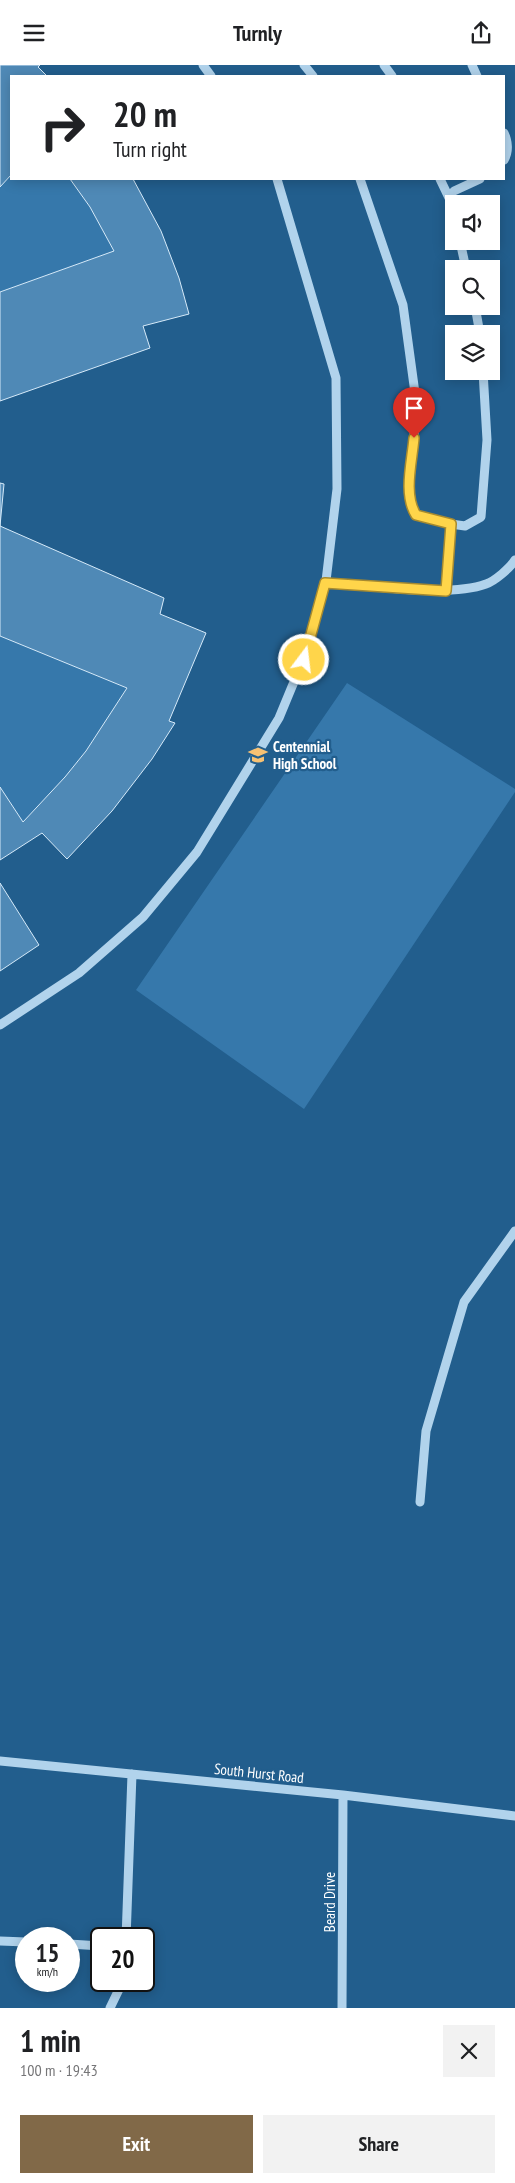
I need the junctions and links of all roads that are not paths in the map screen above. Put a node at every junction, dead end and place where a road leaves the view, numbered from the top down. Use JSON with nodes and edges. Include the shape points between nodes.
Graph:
{"nodes":[{"id":1,"x":505,"y":136,"type":"edge"},
{"id":2,"x":505,"y":158,"type":"edge"},
{"id":3,"x":277,"y":180,"type":"edge"},
{"id":4,"x":360,"y":180,"type":"edge"},
{"id":5,"x":440,"y":180,"type":"edge"},
{"id":6,"x":478,"y":180,"type":"edge"},
{"id":7,"x":448,"y":195,"type":"edge"},
{"id":8,"x":453,"y":195,"type":"edge"},
{"id":9,"x":483,"y":380,"type":"edge"},
{"id":10,"x":451,"y":524,"type":"junction"},
{"id":11,"x":515,"y":560,"type":"edge"},
{"id":12,"x":325,"y":583,"type":"junction"},
{"id":13,"x":446,"y":591,"type":"junction"},
{"id":14,"x":0,"y":1025,"type":"edge"},
{"id":15,"x":515,"y":1231,"type":"edge"},
{"id":16,"x":420,"y":1502,"type":"dead end"},
{"id":17,"x":0,"y":1761,"type":"edge"},
{"id":18,"x":132,"y":1774,"type":"junction"},
{"id":19,"x":343,"y":1795,"type":"junction"},
{"id":20,"x":515,"y":1816,"type":"edge"},
{"id":21,"x":126,"y":1927,"type":"edge"},
{"id":22,"x":0,"y":1941,"type":"edge"},
{"id":23,"x":15,"y":1942,"type":"edge"},
{"id":24,"x":118,"y":1992,"type":"edge"},
{"id":25,"x":110,"y":2008,"type":"edge"},
{"id":26,"x":342,"y":2008,"type":"edge"}],
"edges":[{"from":1,"to":2,"type":"street"},
{"from":3,"to":12,"type":"street","via":[[336,378],[337,489]]},
{"from":4,"to":10,"type":"street","via":[[404,313],[415,393],[409,491],[411,506],[416,515]]},
{"from":5,"to":7,"type":"street"},
{"from":6,"to":8,"type":"street","via":[[454,191]]},
{"from":9,"to":10,"type":"street","via":[[486,440],[481,517],[465,527]]},
{"from":10,"to":13,"type":"street"},
{"from":11,"to":13,"type":"street","via":[[487,584]]},
{"from":12,"to":13,"type":"street"},
{"from":12,"to":14,"type":"street","via":[[304,660],[279,718],[197,852],[143,917],[79,973]]},
{"from":15,"to":16,"type":"street","via":[[464,1301],[426,1431]]},
{"from":17,"to":18,"type":"street","name":"South Hurst Road"},
{"from":18,"to":19,"type":"street","name":"South Hurst Road"},
{"from":18,"to":21,"type":"street"},
{"from":19,"to":20,"type":"street","name":"South Hurst Road"},
{"from":19,"to":26,"type":"street","name":"Beard Drive"},
{"from":22,"to":23,"type":"street"},
{"from":24,"to":25,"type":"street"}]}
